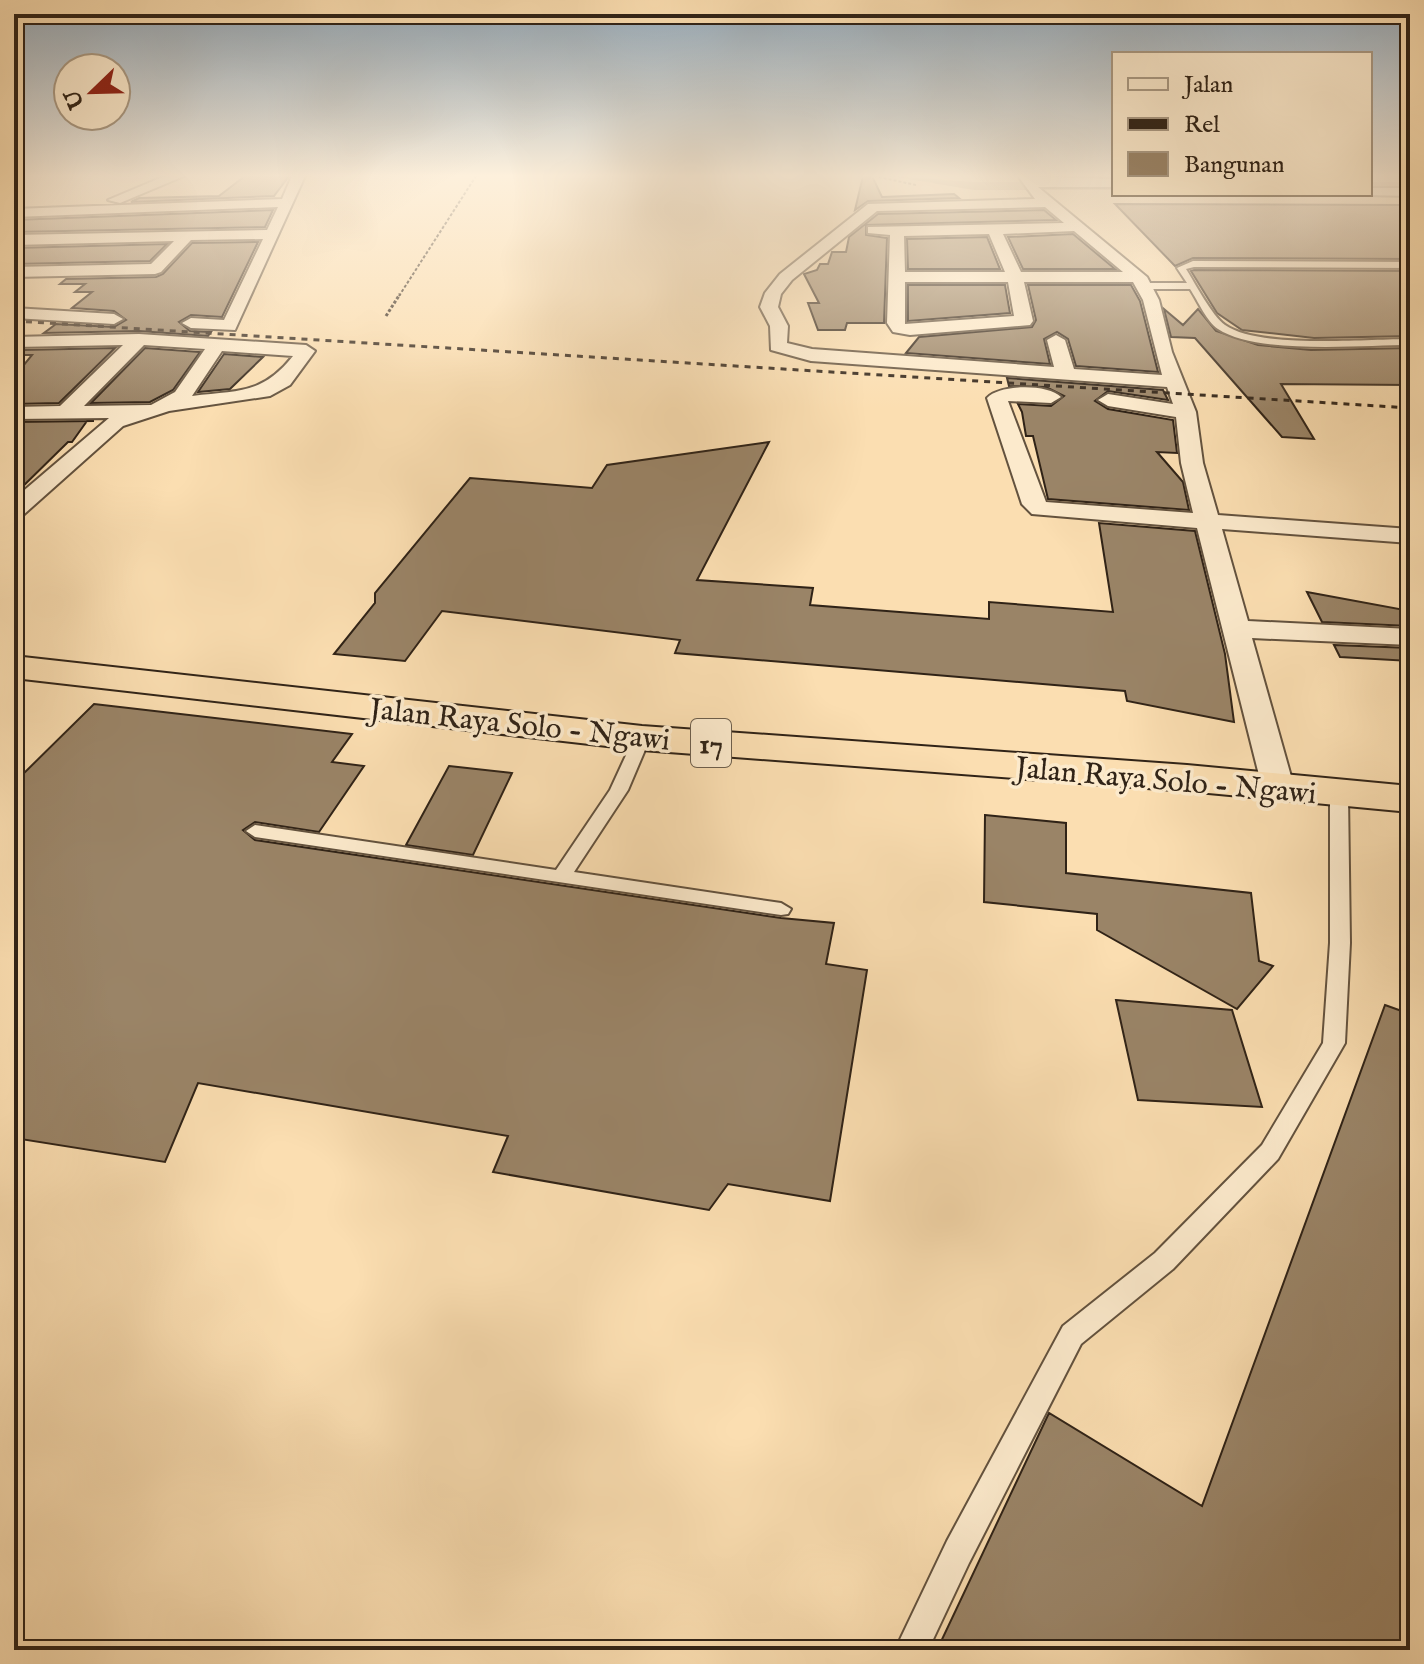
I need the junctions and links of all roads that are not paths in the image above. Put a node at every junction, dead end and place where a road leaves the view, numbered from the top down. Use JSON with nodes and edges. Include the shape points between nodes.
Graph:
{"nodes":[{"id":1,"x":171,"y":254,"type":"edge"},
{"id":2,"x":266,"y":254,"type":"edge"},
{"id":3,"x":815,"y":254,"type":"edge"},
{"id":4,"x":896,"y":254,"type":"edge"},
{"id":5,"x":1002,"y":254,"type":"edge"},
{"id":6,"x":1108,"y":254,"type":"edge"},
{"id":7,"x":1410,"y":265,"type":"edge"},
{"id":8,"x":148,"y":270,"type":"junction"},
{"id":9,"x":14,"y":272,"type":"edge"},
{"id":10,"x":47,"y":272,"type":"junction"},
{"id":11,"x":894,"y":277,"type":"junction"},
{"id":12,"x":1015,"y":277,"type":"junction"},
{"id":13,"x":1141,"y":281,"type":"junction"},
{"id":14,"x":1191,"y":286,"type":"junction"},
{"id":15,"x":14,"y":289,"type":"edge"},
{"id":16,"x":14,"y":313,"type":"edge"},
{"id":17,"x":105,"y":319,"type":"junction"},
{"id":18,"x":139,"y":339,"type":"junction"},
{"id":19,"x":1056,"y":340,"type":"dead end"},
{"id":20,"x":14,"y":342,"type":"edge"},
{"id":21,"x":219,"y":342,"type":"junction"},
{"id":22,"x":1410,"y":342,"type":"edge"},
{"id":23,"x":1174,"y":382,"type":"junction"},
{"id":24,"x":1073,"y":390,"type":"junction"},
{"id":25,"x":157,"y":408,"type":"junction"},
{"id":26,"x":68,"y":410,"type":"junction"},
{"id":27,"x":1186,"y":412,"type":"junction"},
{"id":28,"x":14,"y":413,"type":"edge"},
{"id":29,"x":14,"y":511,"type":"edge"},
{"id":30,"x":1207,"y":520,"type":"junction"},
{"id":31,"x":1410,"y":536,"type":"edge"},
{"id":32,"x":1238,"y":629,"type":"junction"},
{"id":33,"x":1410,"y":637,"type":"edge"},
{"id":34,"x":14,"y":648,"type":"edge"},
{"id":35,"x":14,"y":667,"type":"edge"},
{"id":36,"x":642,"y":738,"type":"junction"},
{"id":37,"x":1275,"y":776,"type":"junction"},
{"id":38,"x":1410,"y":776,"type":"edge"},
{"id":39,"x":1339,"y":795,"type":"junction"},
{"id":40,"x":1410,"y":799,"type":"edge"},
{"id":41,"x":255,"y":831,"type":"dead end"},
{"id":42,"x":561,"y":877,"type":"junction"},
{"id":43,"x":781,"y":909,"type":"dead end"},
{"id":44,"x":911,"y":1650,"type":"edge"}],
"edges":[{"from":1,"to":8,"type":"street","via":[[159,268]]},
{"from":2,"to":17,"type":"street","via":[[229,326]]},
{"from":3,"to":24,"type":"street","via":[[773,293],[769,307],[779,326],[777,344],[783,349]]},
{"from":4,"to":11,"type":"street"},
{"from":5,"to":12,"type":"street"},
{"from":6,"to":13,"type":"street"},
{"from":7,"to":14,"type":"lane","via":[[1193,264],[1181,268]]},
{"from":8,"to":10,"type":"street"},
{"from":8,"to":17,"type":"street"},
{"from":9,"to":10,"type":"street"},
{"from":10,"to":15,"type":"street","via":[[25,289]]},
{"from":11,"to":12,"type":"street"},
{"from":11,"to":12,"type":"street","via":[[897,326],[910,330],[1021,323]]},
{"from":12,"to":13,"type":"street"},
{"from":13,"to":14,"type":"lane"},
{"from":13,"to":23,"type":"street"},
{"from":14,"to":22,"type":"lane","via":[[1219,326],[1245,338]]},
{"from":16,"to":17,"type":"street"},
{"from":18,"to":20,"type":"street"},
{"from":18,"to":21,"type":"street"},
{"from":18,"to":26,"type":"street"},
{"from":19,"to":24,"type":"street"},
{"from":21,"to":25,"type":"street","via":[[182,396]]},
{"from":21,"to":25,"type":"street","via":[[306,351],[283,381],[263,392]]},
{"from":23,"to":24,"type":"street"},
{"from":23,"to":27,"type":"street"},
{"from":24,"to":27,"type":"street"},
{"from":24,"to":30,"type":"street","via":[[997,398],[1036,507]]},
{"from":25,"to":26,"type":"street"},
{"from":25,"to":29,"type":"street","via":[[104,431]]},
{"from":26,"to":28,"type":"street"},
{"from":27,"to":30,"type":"street"},
{"from":30,"to":31,"type":"street"},
{"from":30,"to":32,"type":"street"},
{"from":32,"to":33,"type":"street"},
{"from":32,"to":37,"type":"street"},
{"from":34,"to":37,"type":"highway","name":"Jalan Raya Solo - Ngawi","number":"17","via":[[721,725]]},
{"from":35,"to":36,"type":"highway","name":"Jalan Raya Solo - Ngawi","number":"17"},
{"from":36,"to":37,"type":"highway","name":"Jalan Raya Solo - Ngawi","number":"17"},
{"from":36,"to":42,"type":"lane","via":[[619,790]]},
{"from":37,"to":38,"type":"highway","name":"Jalan Raya Solo - Ngawi","number":"17"},
{"from":37,"to":39,"type":"highway","name":"Jalan Raya Solo - Ngawi","number":"17"},
{"from":39,"to":40,"type":"highway","name":"Jalan Raya Solo - Ngawi","number":"17"},
{"from":39,"to":44,"type":"lane","via":[[1334,1043],[1270,1152],[1164,1261],[1072,1335]]},
{"from":41,"to":42,"type":"lane"},
{"from":42,"to":43,"type":"lane"}]}
